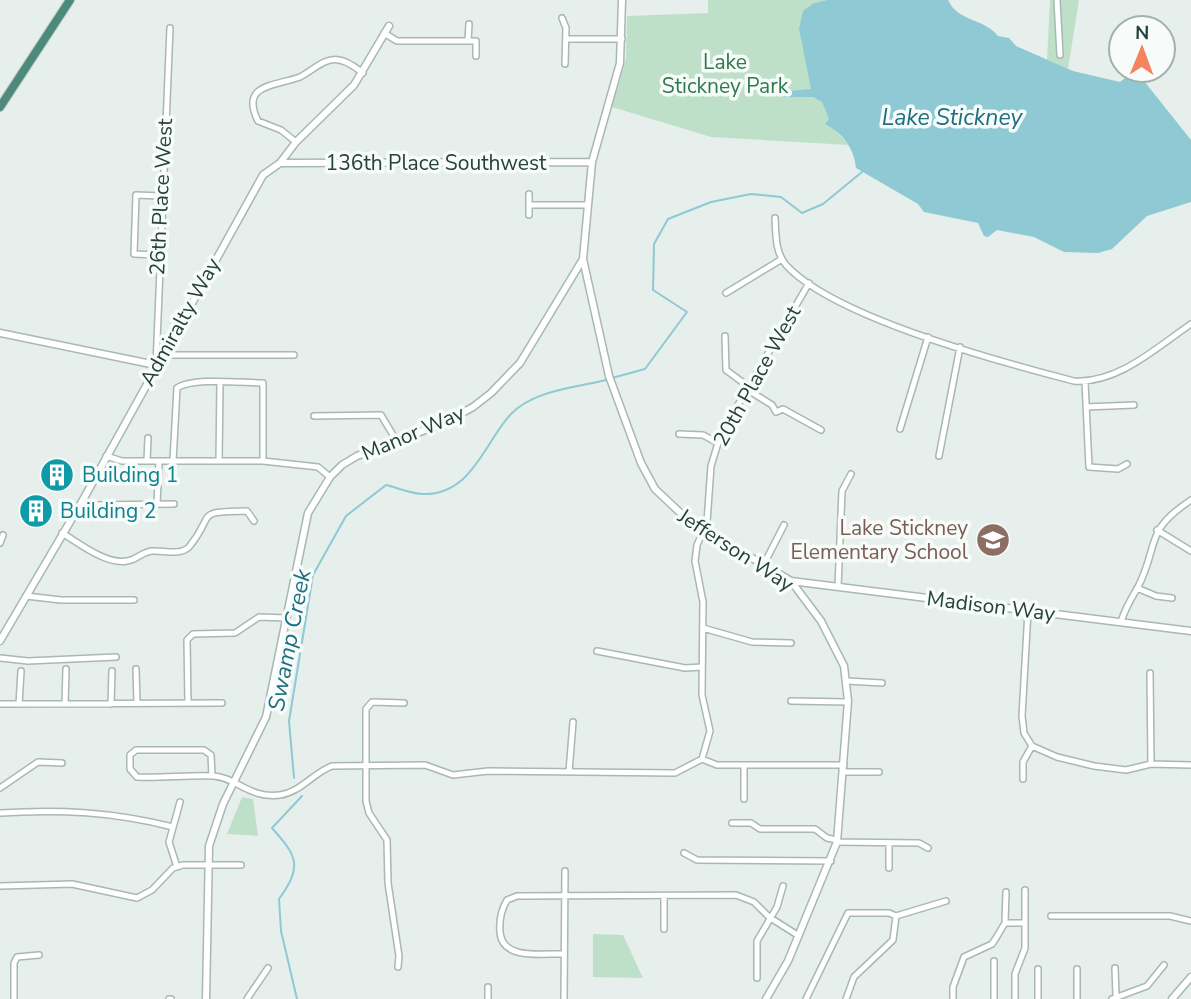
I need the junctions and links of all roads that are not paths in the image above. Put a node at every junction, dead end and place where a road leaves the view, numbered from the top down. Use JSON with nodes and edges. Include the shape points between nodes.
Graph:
{"nodes":[{"id":1,"x":70,"y":0,"type":"edge"},
{"id":2,"x":622,"y":0,"type":"edge"},
{"id":3,"x":1057,"y":0,"type":"edge"},
{"id":4,"x":562,"y":18,"type":"dead end"},
{"id":5,"x":468,"y":24,"type":"dead end"},
{"id":6,"x":389,"y":26,"type":"dead end"},
{"id":7,"x":170,"y":28,"type":"dead end"},
{"id":8,"x":384,"y":33,"type":"junction"},
{"id":9,"x":566,"y":38,"type":"junction"},
{"id":10,"x":622,"y":40,"type":"junction"},
{"id":11,"x":468,"y":41,"type":"junction"},
{"id":12,"x":1060,"y":55,"type":"dead end"},
{"id":13,"x":476,"y":56,"type":"dead end"},
{"id":14,"x":565,"y":64,"type":"dead end"},
{"id":15,"x":363,"y":73,"type":"junction"},
{"id":16,"x":0,"y":107,"type":"edge"},
{"id":17,"x":296,"y":142,"type":"junction"},
{"id":18,"x":592,"y":162,"type":"junction"},
{"id":19,"x":280,"y":163,"type":"junction"},
{"id":20,"x":529,"y":194,"type":"dead end"},
{"id":21,"x":161,"y":196,"type":"junction"},
{"id":22,"x":529,"y":205,"type":"junction"},
{"id":23,"x":587,"y":205,"type":"junction"},
{"id":24,"x":529,"y":215,"type":"dead end"},
{"id":25,"x":775,"y":218,"type":"dead end"},
{"id":26,"x":158,"y":255,"type":"junction"},
{"id":27,"x":583,"y":259,"type":"junction"},
{"id":28,"x":782,"y":259,"type":"junction"},
{"id":29,"x":809,"y":283,"type":"junction"},
{"id":30,"x":726,"y":293,"type":"dead end"},
{"id":31,"x":1191,"y":324,"type":"edge"},
{"id":32,"x":0,"y":334,"type":"edge"},
{"id":33,"x":725,"y":336,"type":"dead end"},
{"id":34,"x":928,"y":337,"type":"junction"},
{"id":35,"x":960,"y":347,"type":"junction"},
{"id":36,"x":162,"y":355,"type":"junction"},
{"id":37,"x":294,"y":355,"type":"dead end"},
{"id":38,"x":156,"y":365,"type":"junction"},
{"id":39,"x":1085,"y":382,"type":"junction"},
{"id":40,"x":220,"y":383,"type":"junction"},
{"id":41,"x":749,"y":388,"type":"junction"},
{"id":42,"x":1134,"y":405,"type":"dead end"},
{"id":43,"x":1086,"y":407,"type":"junction"},
{"id":44,"x":314,"y":416,"type":"dead end"},
{"id":45,"x":900,"y":429,"type":"dead end"},
{"id":46,"x":821,"y":430,"type":"dead end"},
{"id":47,"x":679,"y":434,"type":"dead end"},
{"id":48,"x":148,"y":438,"type":"dead end"},
{"id":49,"x":396,"y":440,"type":"junction"},
{"id":50,"x":718,"y":443,"type":"junction"},
{"id":51,"x":106,"y":456,"type":"junction"},
{"id":52,"x":939,"y":456,"type":"dead end"},
{"id":53,"x":147,"y":461,"type":"junction"},
{"id":54,"x":159,"y":461,"type":"junction"},
{"id":55,"x":173,"y":461,"type":"junction"},
{"id":56,"x":219,"y":461,"type":"junction"},
{"id":57,"x":263,"y":461,"type":"junction"},
{"id":58,"x":1127,"y":464,"type":"dead end"},
{"id":59,"x":851,"y":474,"type":"dead end"},
{"id":60,"x":330,"y":477,"type":"junction"},
{"id":61,"x":1191,"y":500,"type":"edge"},
{"id":62,"x":82,"y":501,"type":"junction"},
{"id":63,"x":157,"y":503,"type":"junction"},
{"id":64,"x":174,"y":504,"type":"dead end"},
{"id":65,"x":254,"y":521,"type":"dead end"},
{"id":66,"x":783,"y":524,"type":"dead end"},
{"id":67,"x":703,"y":530,"type":"junction"},
{"id":68,"x":1157,"y":530,"type":"junction"},
{"id":69,"x":62,"y":533,"type":"junction"},
{"id":70,"x":3,"y":535,"type":"dead end"},
{"id":71,"x":0,"y":543,"type":"edge"},
{"id":72,"x":1191,"y":551,"type":"edge"},
{"id":73,"x":763,"y":566,"type":"junction"},
{"id":74,"x":791,"y":581,"type":"junction"},
{"id":75,"x":838,"y":587,"type":"junction"},
{"id":76,"x":1138,"y":588,"type":"junction"},
{"id":77,"x":26,"y":596,"type":"junction"},
{"id":78,"x":1172,"y":597,"type":"dead end"},
{"id":79,"x":134,"y":600,"type":"dead end"},
{"id":80,"x":1028,"y":611,"type":"junction"},
{"id":81,"x":286,"y":618,"type":"junction"},
{"id":82,"x":1121,"y":622,"type":"junction"},
{"id":83,"x":703,"y":628,"type":"junction"},
{"id":84,"x":1191,"y":631,"type":"edge"},
{"id":85,"x":0,"y":641,"type":"edge"},
{"id":86,"x":792,"y":643,"type":"dead end"},
{"id":87,"x":597,"y":652,"type":"dead end"},
{"id":88,"x":0,"y":657,"type":"edge"},
{"id":89,"x":116,"y":657,"type":"dead end"},
{"id":90,"x":702,"y":667,"type":"junction"},
{"id":91,"x":66,"y":669,"type":"dead end"},
{"id":92,"x":136,"y":669,"type":"dead end"},
{"id":93,"x":21,"y":671,"type":"dead end"},
{"id":94,"x":112,"y":671,"type":"dead end"},
{"id":95,"x":1150,"y":673,"type":"dead end"},
{"id":96,"x":847,"y":681,"type":"junction"},
{"id":97,"x":882,"y":683,"type":"dead end"},
{"id":98,"x":791,"y":701,"type":"dead end"},
{"id":99,"x":848,"y":702,"type":"junction"},
{"id":100,"x":188,"y":703,"type":"junction"},
{"id":101,"x":222,"y":703,"type":"dead end"},
{"id":102,"x":404,"y":703,"type":"dead end"},
{"id":103,"x":0,"y":704,"type":"edge"},
{"id":104,"x":19,"y":704,"type":"junction"},
{"id":105,"x":65,"y":704,"type":"junction"},
{"id":106,"x":111,"y":704,"type":"junction"},
{"id":107,"x":137,"y":704,"type":"junction"},
{"id":108,"x":573,"y":722,"type":"dead end"},
{"id":109,"x":1032,"y":746,"type":"junction"},
{"id":110,"x":702,"y":760,"type":"junction"},
{"id":111,"x":62,"y":762,"type":"dead end"},
{"id":112,"x":1151,"y":764,"type":"junction"},
{"id":113,"x":366,"y":765,"type":"junction"},
{"id":114,"x":744,"y":765,"type":"junction"},
{"id":115,"x":1191,"y":765,"type":"edge"},
{"id":116,"x":844,"y":768,"type":"junction"},
{"id":117,"x":569,"y":772,"type":"junction"},
{"id":118,"x":878,"y":772,"type":"dead end"},
{"id":119,"x":212,"y":776,"type":"junction"},
{"id":120,"x":1023,"y":779,"type":"dead end"},
{"id":121,"x":234,"y":785,"type":"junction"},
{"id":122,"x":0,"y":788,"type":"edge"},
{"id":123,"x":744,"y":799,"type":"dead end"},
{"id":124,"x":180,"y":802,"type":"dead end"},
{"id":125,"x":0,"y":813,"type":"edge"},
{"id":126,"x":732,"y":823,"type":"dead end"},
{"id":127,"x":173,"y":827,"type":"junction"},
{"id":128,"x":837,"y":841,"type":"junction"},
{"id":129,"x":889,"y":843,"type":"junction"},
{"id":130,"x":928,"y":848,"type":"dead end"},
{"id":131,"x":684,"y":853,"type":"dead end"},
{"id":132,"x":831,"y":861,"type":"junction"},
{"id":133,"x":206,"y":864,"type":"junction"},
{"id":134,"x":241,"y":865,"type":"dead end"},
{"id":135,"x":177,"y":867,"type":"junction"},
{"id":136,"x":889,"y":868,"type":"dead end"},
{"id":137,"x":565,"y":871,"type":"dead end"},
{"id":138,"x":0,"y":886,"type":"edge"},
{"id":139,"x":783,"y":886,"type":"dead end"},
{"id":140,"x":1025,"y":890,"type":"dead end"},
{"id":141,"x":1006,"y":892,"type":"dead end"},
{"id":142,"x":564,"y":896,"type":"junction"},
{"id":143,"x":664,"y":896,"type":"junction"},
{"id":144,"x":946,"y":901,"type":"dead end"},
{"id":145,"x":896,"y":916,"type":"junction"},
{"id":146,"x":1051,"y":916,"type":"dead end"},
{"id":147,"x":769,"y":917,"type":"junction"},
{"id":148,"x":1191,"y":921,"type":"edge"},
{"id":149,"x":1005,"y":923,"type":"junction"},
{"id":150,"x":1025,"y":923,"type":"junction"},
{"id":151,"x":664,"y":929,"type":"dead end"},
{"id":152,"x":799,"y":936,"type":"junction"},
{"id":153,"x":564,"y":954,"type":"junction"},
{"id":154,"x":39,"y":955,"type":"dead end"},
{"id":155,"x":994,"y":961,"type":"dead end"},
{"id":156,"x":1164,"y":965,"type":"dead end"},
{"id":157,"x":398,"y":967,"type":"dead end"},
{"id":158,"x":268,"y":968,"type":"dead end"},
{"id":159,"x":1115,"y":968,"type":"dead end"},
{"id":160,"x":1038,"y":969,"type":"dead end"},
{"id":161,"x":1077,"y":969,"type":"dead end"},
{"id":162,"x":1191,"y":977,"type":"edge"},
{"id":163,"x":757,"y":978,"type":"dead end"},
{"id":164,"x":488,"y":987,"type":"dead end"},
{"id":165,"x":1114,"y":997,"type":"edge"},
{"id":166,"x":14,"y":999,"type":"edge"},
{"id":167,"x":206,"y":999,"type":"edge"},
{"id":168,"x":247,"y":999,"type":"edge"},
{"id":169,"x":488,"y":999,"type":"edge"},
{"id":170,"x":564,"y":999,"type":"edge"},
{"id":171,"x":766,"y":999,"type":"edge"},
{"id":172,"x":806,"y":999,"type":"edge"},
{"id":173,"x":846,"y":999,"type":"edge"},
{"id":174,"x":953,"y":999,"type":"edge"},
{"id":175,"x":994,"y":999,"type":"edge"},
{"id":176,"x":1014,"y":999,"type":"edge"},
{"id":177,"x":1038,"y":999,"type":"edge"},
{"id":178,"x":1077,"y":999,"type":"edge"},
{"id":179,"x":1172,"y":999,"type":"edge"}],
"edges":[{"from":1,"to":16,"type":"highway"},
{"from":2,"to":10,"type":"street","name":"Manor Way"},
{"from":3,"to":12,"type":"street"},
{"from":4,"to":9,"type":"street"},
{"from":5,"to":11,"type":"street"},
{"from":6,"to":8,"type":"street","name":"Admiralty Way"},
{"from":7,"to":21,"type":"street","name":"26th Place West"},
{"from":8,"to":11,"type":"street","via":[[397,40]]},
{"from":8,"to":15,"type":"street","name":"Admiralty Way"},
{"from":9,"to":10,"type":"street"},
{"from":9,"to":14,"type":"street"},
{"from":10,"to":18,"type":"street","name":"Manor Way","via":[[620,63]]},
{"from":11,"to":13,"type":"street","via":[[475,41]]},
{"from":15,"to":17,"type":"street","name":"Admiralty Way"},
{"from":15,"to":17,"type":"street","via":[[338,59],[328,60],[302,76],[266,86],[255,96],[258,121]]},
{"from":17,"to":19,"type":"street","name":"Admiralty Way"},
{"from":18,"to":19,"type":"street","name":"136th Place Southwest"},
{"from":18,"to":23,"type":"street","name":"Manor Way"},
{"from":19,"to":36,"type":"street","name":"Admiralty Way","via":[[263,174]]},
{"from":20,"to":22,"type":"street"},
{"from":21,"to":26,"type":"street","name":"26th Place West"},
{"from":21,"to":26,"type":"street","via":[[136,195],[134,254]]},
{"from":22,"to":23,"type":"street"},
{"from":22,"to":24,"type":"street"},
{"from":23,"to":27,"type":"street","name":"Manor Way"},
{"from":25,"to":28,"type":"street"},
{"from":26,"to":38,"type":"street","name":"26th Place West"},
{"from":27,"to":49,"type":"street","name":"Manor Way","via":[[520,363],[491,393],[446,422]]},
{"from":27,"to":67,"type":"street","name":"Jefferson Way","via":[[609,376],[641,463],[671,508]]},
{"from":28,"to":29,"type":"street"},
{"from":28,"to":30,"type":"street"},
{"from":29,"to":34,"type":"street"},
{"from":29,"to":41,"type":"street","name":"20th Place West"},
{"from":31,"to":39,"type":"street","via":[[1114,374]]},
{"from":32,"to":38,"type":"street"},
{"from":33,"to":41,"type":"street","via":[[726,370]]},
{"from":34,"to":35,"type":"street"},
{"from":34,"to":45,"type":"street"},
{"from":35,"to":39,"type":"street"},
{"from":35,"to":52,"type":"street"},
{"from":36,"to":37,"type":"street"},
{"from":36,"to":38,"type":"street","name":"Admiralty Way"},
{"from":38,"to":51,"type":"street","name":"Admiralty Way"},
{"from":39,"to":43,"type":"street"},
{"from":40,"to":55,"type":"street","via":[[184,383],[177,388]]},
{"from":40,"to":56,"type":"street"},
{"from":40,"to":57,"type":"street","via":[[263,383]]},
{"from":41,"to":46,"type":"street","via":[[776,412],[783,409]]},
{"from":41,"to":50,"type":"street","name":"20th Place West"},
{"from":42,"to":43,"type":"street"},
{"from":43,"to":58,"type":"street","via":[[1089,467]]},
{"from":44,"to":49,"type":"street","via":[[381,415]]},
{"from":47,"to":50,"type":"street","via":[[703,435]]},
{"from":48,"to":53,"type":"street"},
{"from":49,"to":60,"type":"street","name":"Manor Way","via":[[357,456]]},
{"from":50,"to":67,"type":"street","name":"20th Place West","via":[[710,466],[709,509]]},
{"from":51,"to":53,"type":"street"},
{"from":51,"to":62,"type":"street","name":"Admiralty Way"},
{"from":53,"to":54,"type":"street"},
{"from":54,"to":55,"type":"street"},
{"from":54,"to":63,"type":"street"},
{"from":55,"to":56,"type":"street"},
{"from":56,"to":57,"type":"street"},
{"from":57,"to":60,"type":"street","via":[[318,467]]},
{"from":59,"to":75,"type":"street","via":[[842,491]]},
{"from":60,"to":81,"type":"street","name":"Manor Way","via":[[303,530]]},
{"from":61,"to":68,"type":"street"},
{"from":62,"to":63,"type":"street","via":[[92,505]]},
{"from":62,"to":69,"type":"street","name":"Admiralty Way"},
{"from":63,"to":64,"type":"street"},
{"from":65,"to":69,"type":"street","via":[[247,511],[215,512],[206,515],[182,552],[149,551],[129,561],[108,559]]},
{"from":66,"to":73,"type":"street"},
{"from":67,"to":73,"type":"street","name":"Jefferson Way"},
{"from":67,"to":83,"type":"street","name":"20th Place West","via":[[695,561]]},
{"from":68,"to":72,"type":"street"},
{"from":68,"to":76,"type":"street"},
{"from":69,"to":77,"type":"street","name":"Admiralty Way"},
{"from":70,"to":71,"type":"street"},
{"from":73,"to":74,"type":"street","name":"Jefferson Way"},
{"from":74,"to":75,"type":"street","name":"Madison Way"},
{"from":74,"to":96,"type":"street","name":"Jefferson Way","via":[[832,639]]},
{"from":75,"to":80,"type":"street","name":"Madison Way"},
{"from":76,"to":78,"type":"street"},
{"from":76,"to":82,"type":"street"},
{"from":77,"to":79,"type":"street"},
{"from":77,"to":85,"type":"street","name":"Admiralty Way"},
{"from":80,"to":82,"type":"street","name":"Madison Way"},
{"from":80,"to":109,"type":"street","via":[[1022,716]]},
{"from":81,"to":100,"type":"street","via":[[259,617],[235,633],[193,634],[187,640]]},
{"from":81,"to":121,"type":"street","name":"Manor Way","via":[[267,717]]},
{"from":82,"to":84,"type":"street","name":"Madison Way"},
{"from":83,"to":86,"type":"street","via":[[752,642]]},
{"from":83,"to":90,"type":"street","name":"20th Place West"},
{"from":87,"to":90,"type":"street"},
{"from":88,"to":89,"type":"street","via":[[28,661]]},
{"from":90,"to":110,"type":"street","name":"20th Place West","via":[[710,731]]},
{"from":91,"to":105,"type":"street"},
{"from":92,"to":107,"type":"street"},
{"from":93,"to":104,"type":"street"},
{"from":94,"to":106,"type":"street"},
{"from":95,"to":112,"type":"street"},
{"from":96,"to":97,"type":"street"},
{"from":96,"to":99,"type":"street","name":"Jefferson Way"},
{"from":98,"to":99,"type":"street"},
{"from":99,"to":116,"type":"street","name":"Jefferson Way"},
{"from":100,"to":101,"type":"street"},
{"from":100,"to":107,"type":"street"},
{"from":102,"to":113,"type":"street","via":[[372,702],[366,706]]},
{"from":103,"to":104,"type":"street"},
{"from":104,"to":105,"type":"street"},
{"from":105,"to":106,"type":"street"},
{"from":106,"to":107,"type":"street"},
{"from":108,"to":117,"type":"street"},
{"from":109,"to":112,"type":"street","via":[[1094,766],[1126,770]]},
{"from":109,"to":120,"type":"street","via":[[1023,762]]},
{"from":110,"to":114,"type":"street"},
{"from":110,"to":117,"type":"street","via":[[675,773]]},
{"from":111,"to":122,"type":"street","via":[[38,762]]},
{"from":112,"to":115,"type":"street"},
{"from":113,"to":117,"type":"street","via":[[425,765],[453,775]]},
{"from":113,"to":121,"type":"street","via":[[320,770],[292,792],[279,795]]},
{"from":113,"to":157,"type":"street","via":[[369,813],[387,840]]},
{"from":114,"to":116,"type":"street"},
{"from":114,"to":123,"type":"street"},
{"from":116,"to":118,"type":"street"},
{"from":116,"to":128,"type":"street","name":"Jefferson Way"},
{"from":119,"to":119,"type":"street","via":[[211,755],[204,750],[136,750],[130,760],[132,775],[137,778]]},
{"from":119,"to":121,"type":"street"},
{"from":121,"to":133,"type":"street","name":"Manor Way","via":[[213,827]]},
{"from":124,"to":127,"type":"street"},
{"from":125,"to":127,"type":"street","via":[[77,810]]},
{"from":126,"to":128,"type":"street","via":[[751,823],[760,829],[815,829]]},
{"from":127,"to":135,"type":"street","via":[[169,842]]},
{"from":128,"to":129,"type":"street"},
{"from":128,"to":132,"type":"street","name":"Jefferson Way"},
{"from":129,"to":130,"type":"street","via":[[919,843]]},
{"from":129,"to":136,"type":"street"},
{"from":131,"to":132,"type":"street","via":[[697,860]]},
{"from":132,"to":152,"type":"street","name":"Jefferson Way"},
{"from":133,"to":134,"type":"street"},
{"from":133,"to":135,"type":"street"},
{"from":133,"to":167,"type":"street","name":"Manor Way"},
{"from":135,"to":138,"type":"street","via":[[137,898],[72,884]]},
{"from":137,"to":142,"type":"street"},
{"from":139,"to":147,"type":"street"},
{"from":140,"to":150,"type":"street"},
{"from":141,"to":149,"type":"street"},
{"from":142,"to":143,"type":"street"},
{"from":142,"to":153,"type":"street"},
{"from":142,"to":153,"type":"street","via":[[507,900],[499,923],[500,941],[507,949]]},
{"from":143,"to":147,"type":"street","via":[[736,895],[754,902]]},
{"from":143,"to":151,"type":"street"},
{"from":144,"to":145,"type":"street"},
{"from":145,"to":172,"type":"street","via":[[848,913]]},
{"from":145,"to":173,"type":"street","via":[[893,940],[854,978]]},
{"from":146,"to":148,"type":"street","via":[[1170,916]]},
{"from":147,"to":152,"type":"street"},
{"from":147,"to":163,"type":"street","via":[[757,941]]},
{"from":149,"to":150,"type":"street"},
{"from":149,"to":174,"type":"street","via":[[992,944],[964,957]]},
{"from":150,"to":176,"type":"street","via":[[1025,948],[1015,974]]},
{"from":152,"to":171,"type":"street","name":"Jefferson Way"},
{"from":153,"to":170,"type":"street"},
{"from":154,"to":166,"type":"street","via":[[17,957],[13,963]]},
{"from":155,"to":175,"type":"street"},
{"from":156,"to":165,"type":"street","via":[[1147,986]]},
{"from":158,"to":168,"type":"street"},
{"from":159,"to":165,"type":"street"},
{"from":160,"to":177,"type":"street"},
{"from":161,"to":178,"type":"street"},
{"from":162,"to":179,"type":"street"},
{"from":164,"to":169,"type":"street"}]}
